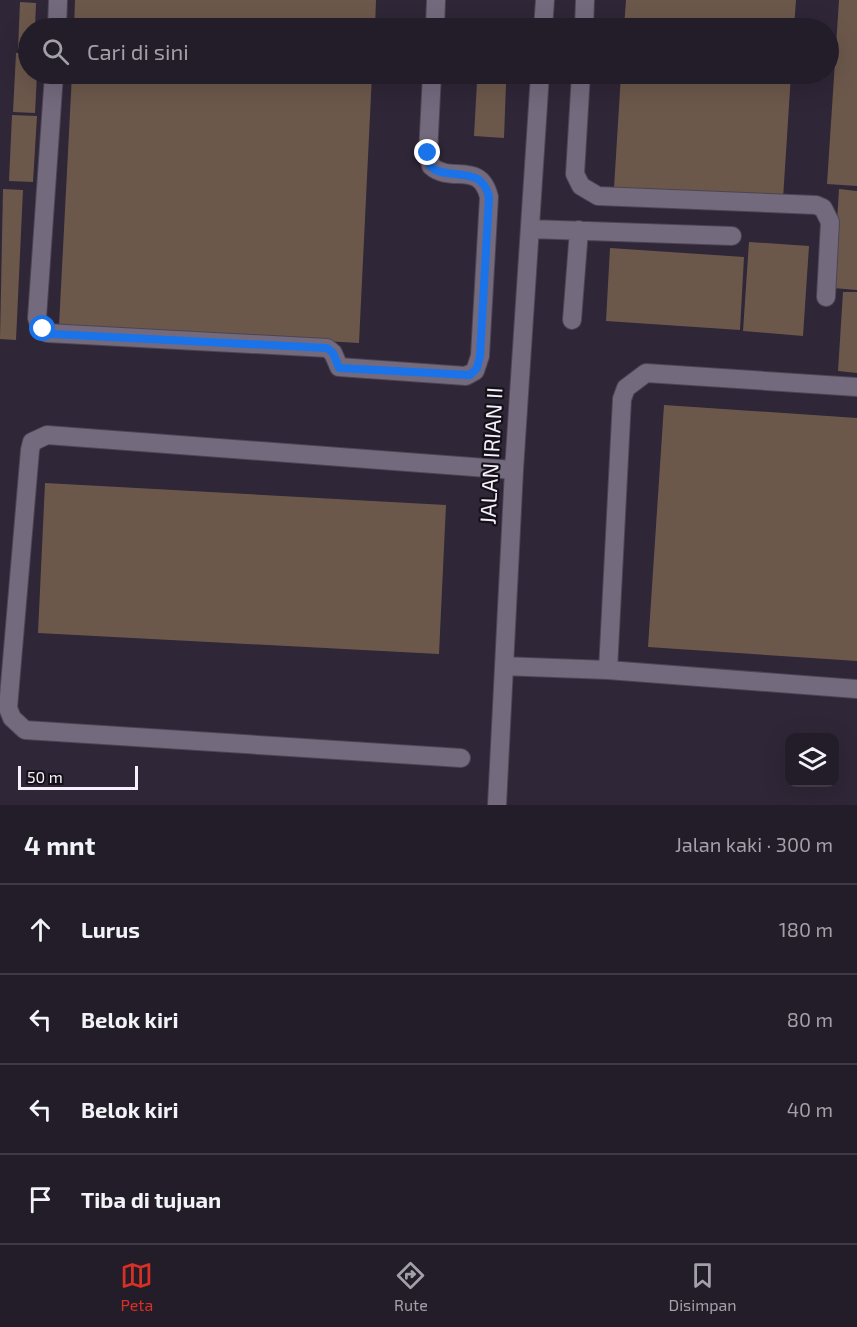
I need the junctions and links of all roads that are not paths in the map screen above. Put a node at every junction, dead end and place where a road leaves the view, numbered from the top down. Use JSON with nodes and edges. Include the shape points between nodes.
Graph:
{"nodes":[{"id":1,"x":58,"y":0,"type":"edge"},
{"id":2,"x":436,"y":0,"type":"edge"},
{"id":3,"x":545,"y":0,"type":"edge"},
{"id":4,"x":585,"y":0,"type":"edge"},
{"id":5,"x":57,"y":18,"type":"edge"},
{"id":6,"x":435,"y":18,"type":"edge"},
{"id":7,"x":544,"y":18,"type":"edge"},
{"id":8,"x":584,"y":18,"type":"edge"},
{"id":9,"x":53,"y":84,"type":"edge"},
{"id":10,"x":431,"y":84,"type":"edge"},
{"id":11,"x":539,"y":84,"type":"edge"},
{"id":12,"x":580,"y":84,"type":"edge"},
{"id":13,"x":530,"y":229,"type":"junction"},
{"id":14,"x":579,"y":230,"type":"junction"},
{"id":15,"x":732,"y":236,"type":"dead end"},
{"id":16,"x":826,"y":297,"type":"dead end"},
{"id":17,"x":572,"y":320,"type":"dead end"},
{"id":18,"x":857,"y":387,"type":"edge"},
{"id":19,"x":514,"y":470,"type":"junction"},
{"id":20,"x":504,"y":666,"type":"junction"},
{"id":21,"x":608,"y":670,"type":"junction"},
{"id":22,"x":857,"y":689,"type":"edge"},
{"id":23,"x":461,"y":758,"type":"dead end"},
{"id":24,"x":497,"y":805,"type":"edge"}],
"edges":[{"from":1,"to":5,"type":"street"},
{"from":2,"to":6,"type":"street"},
{"from":3,"to":7,"type":"street"},
{"from":4,"to":8,"type":"street"},
{"from":9,"to":10,"type":"street","via":[[37,318],[47,333],[327,348],[339,368],[466,376],[475,371],[480,356],[489,197],[476,176],[442,173],[430,166]]},
{"from":11,"to":13,"type":"street","name":"JALAN IRIAN II"},
{"from":12,"to":16,"type":"street","via":[[575,174],[585,189],[598,196],[823,208],[830,222]]},
{"from":13,"to":14,"type":"street"},
{"from":13,"to":19,"type":"street","name":"JALAN IRIAN II"},
{"from":14,"to":15,"type":"street"},
{"from":14,"to":17,"type":"street"},
{"from":18,"to":21,"type":"street","via":[[646,373],[626,388],[622,399]]},
{"from":19,"to":20,"type":"street","name":"JALAN IRIAN II"},
{"from":19,"to":23,"type":"street","via":[[47,435],[32,442],[30,450],[8,708],[17,725],[25,730]]},
{"from":20,"to":21,"type":"street"},
{"from":20,"to":24,"type":"street","name":"JALAN IRIAN II"},
{"from":21,"to":22,"type":"street"}]}
